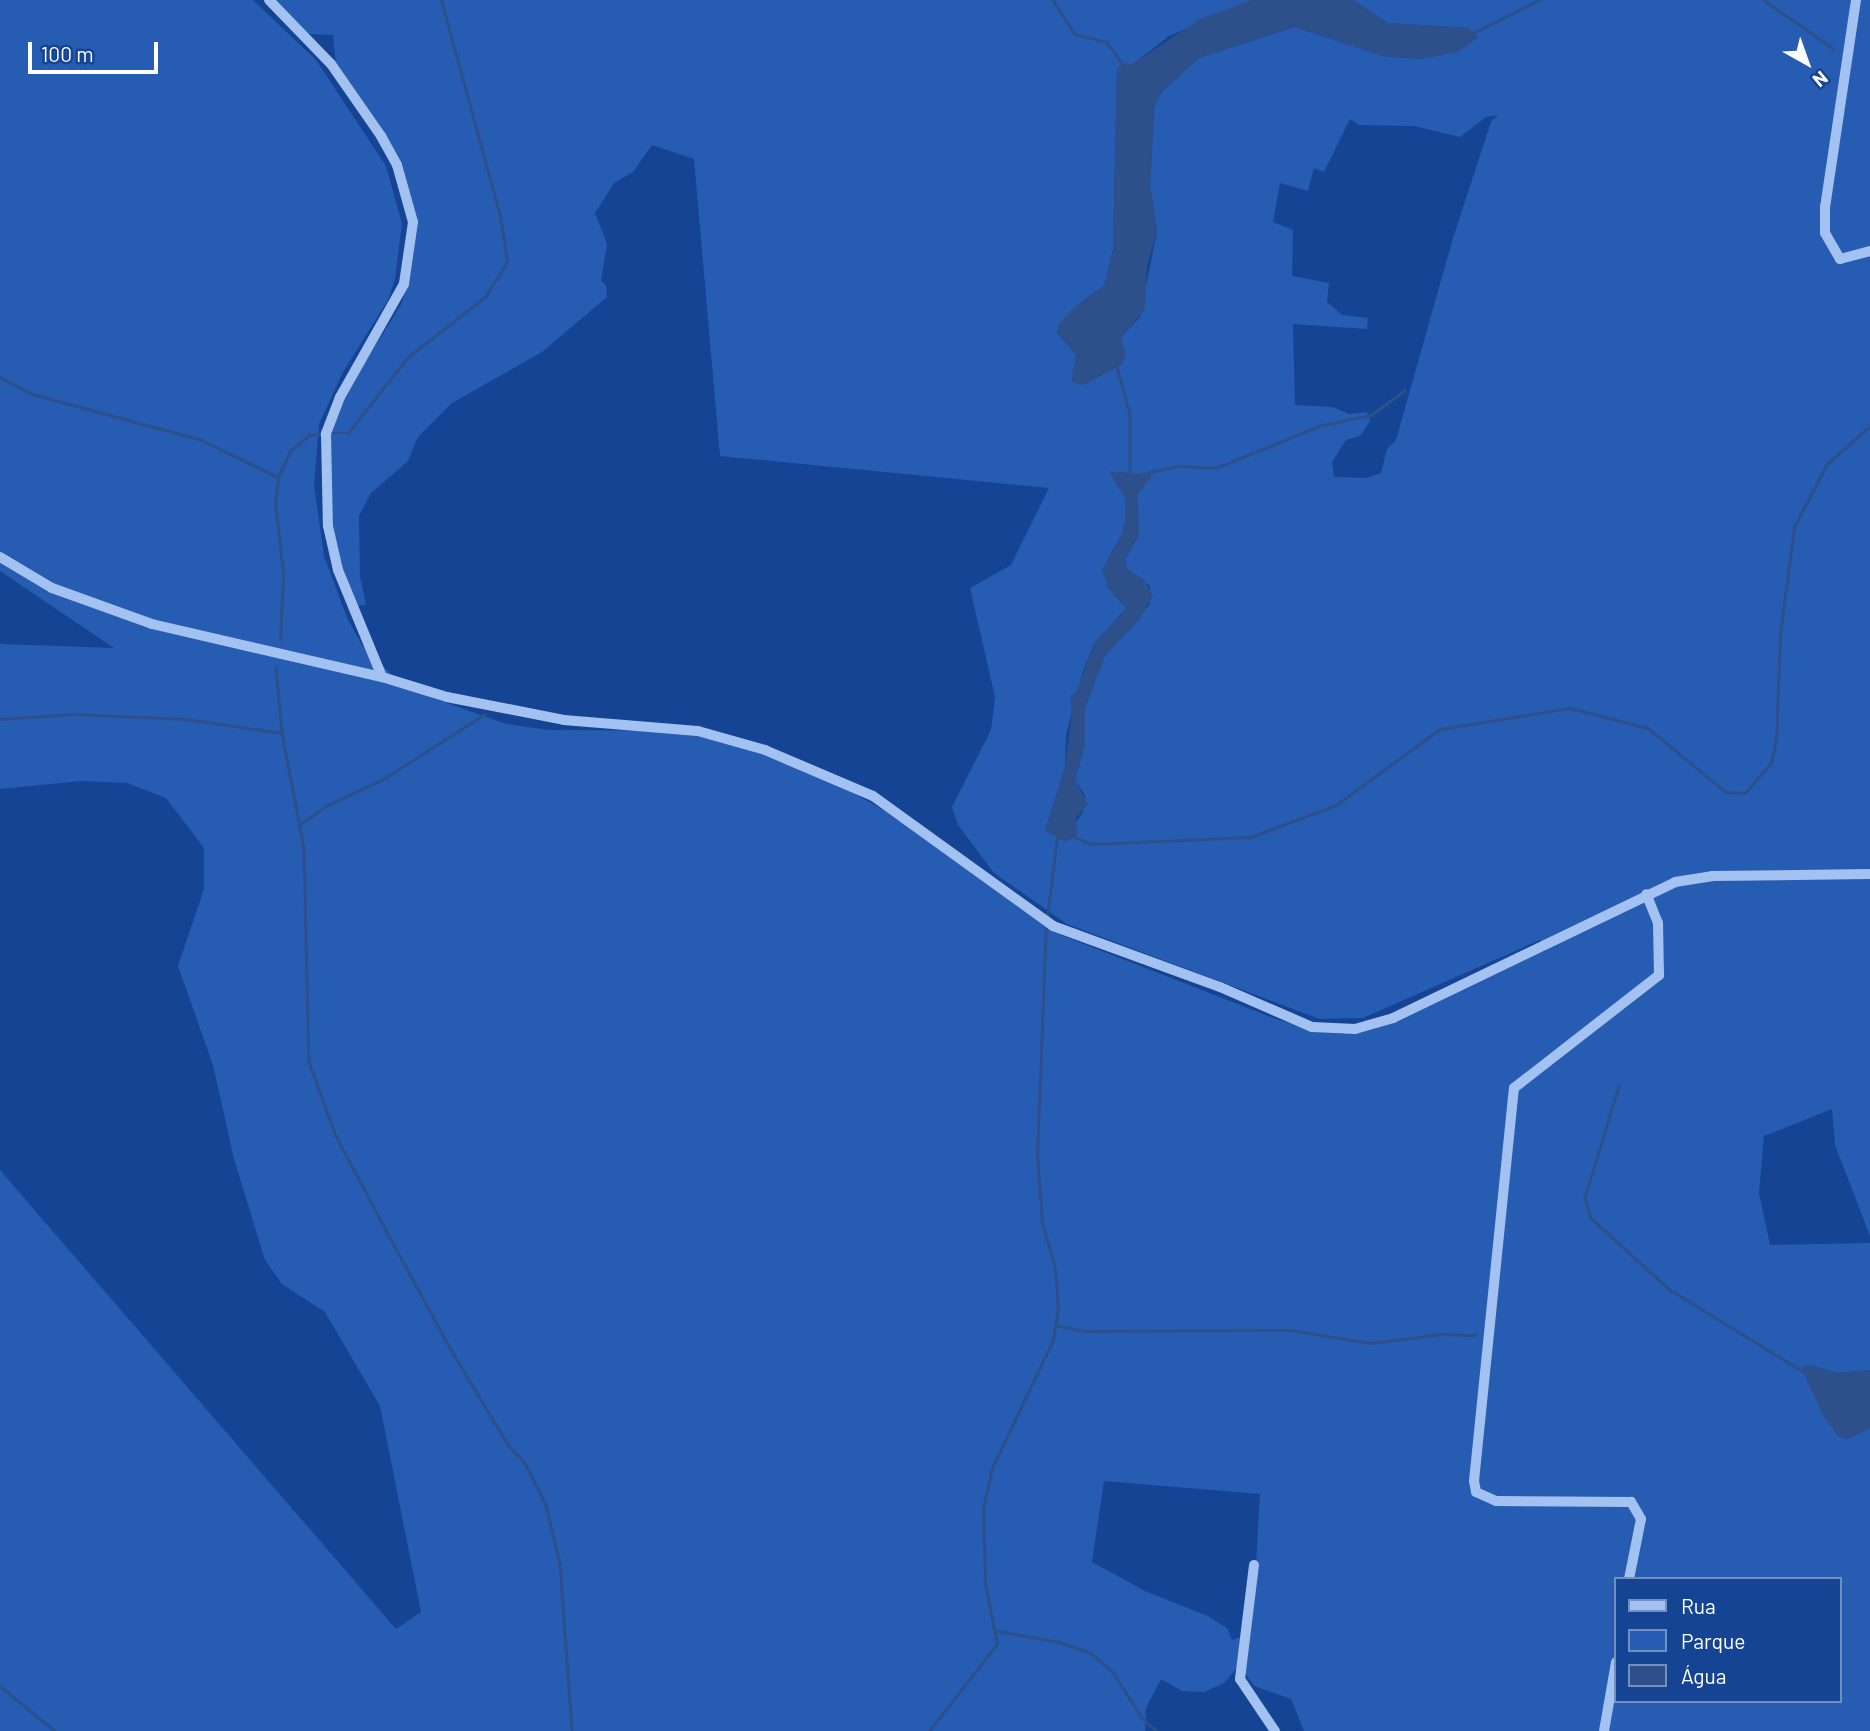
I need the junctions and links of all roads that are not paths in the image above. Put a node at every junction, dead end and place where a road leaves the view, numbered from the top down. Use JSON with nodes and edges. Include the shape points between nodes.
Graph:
{"nodes":[{"id":1,"x":269,"y":0,"type":"edge"},
{"id":2,"x":1856,"y":0,"type":"edge"},
{"id":3,"x":1870,"y":251,"type":"edge"},
{"id":4,"x":0,"y":557,"type":"edge"},
{"id":5,"x":382,"y":677,"type":"junction"},
{"id":6,"x":1870,"y":874,"type":"edge"},
{"id":7,"x":1646,"y":894,"type":"junction"},
{"id":8,"x":1254,"y":1565,"type":"dead end"},
{"id":9,"x":1629,"y":1577,"type":"edge"},
{"id":10,"x":1615,"y":1668,"type":"edge"},
{"id":11,"x":1275,"y":1731,"type":"edge"},
{"id":12,"x":1604,"y":1731,"type":"edge"}],
"edges":[{"from":1,"to":5,"type":"street","via":[[309,37],[381,136],[401,175],[413,222],[404,284],[340,397],[326,444],[328,526],[338,570]]},
{"from":2,"to":3,"type":"street","via":[[1825,233],[1840,259]]},
{"from":4,"to":5,"type":"street","via":[[52,588],[152,624]]},
{"from":5,"to":7,"type":"street","via":[[447,697],[564,720],[698,731],[765,750],[873,796],[1054,926],[1220,987],[1312,1027],[1376,1025]]},
{"from":6,"to":7,"type":"street","via":[[1693,878]]},
{"from":7,"to":9,"type":"street","via":[[1660,930],[1659,975],[1514,1088],[1474,1481],[1476,1492],[1496,1501],[1631,1502],[1641,1519]]},
{"from":8,"to":11,"type":"street","via":[[1240,1679]]},
{"from":10,"to":12,"type":"street"}]}
